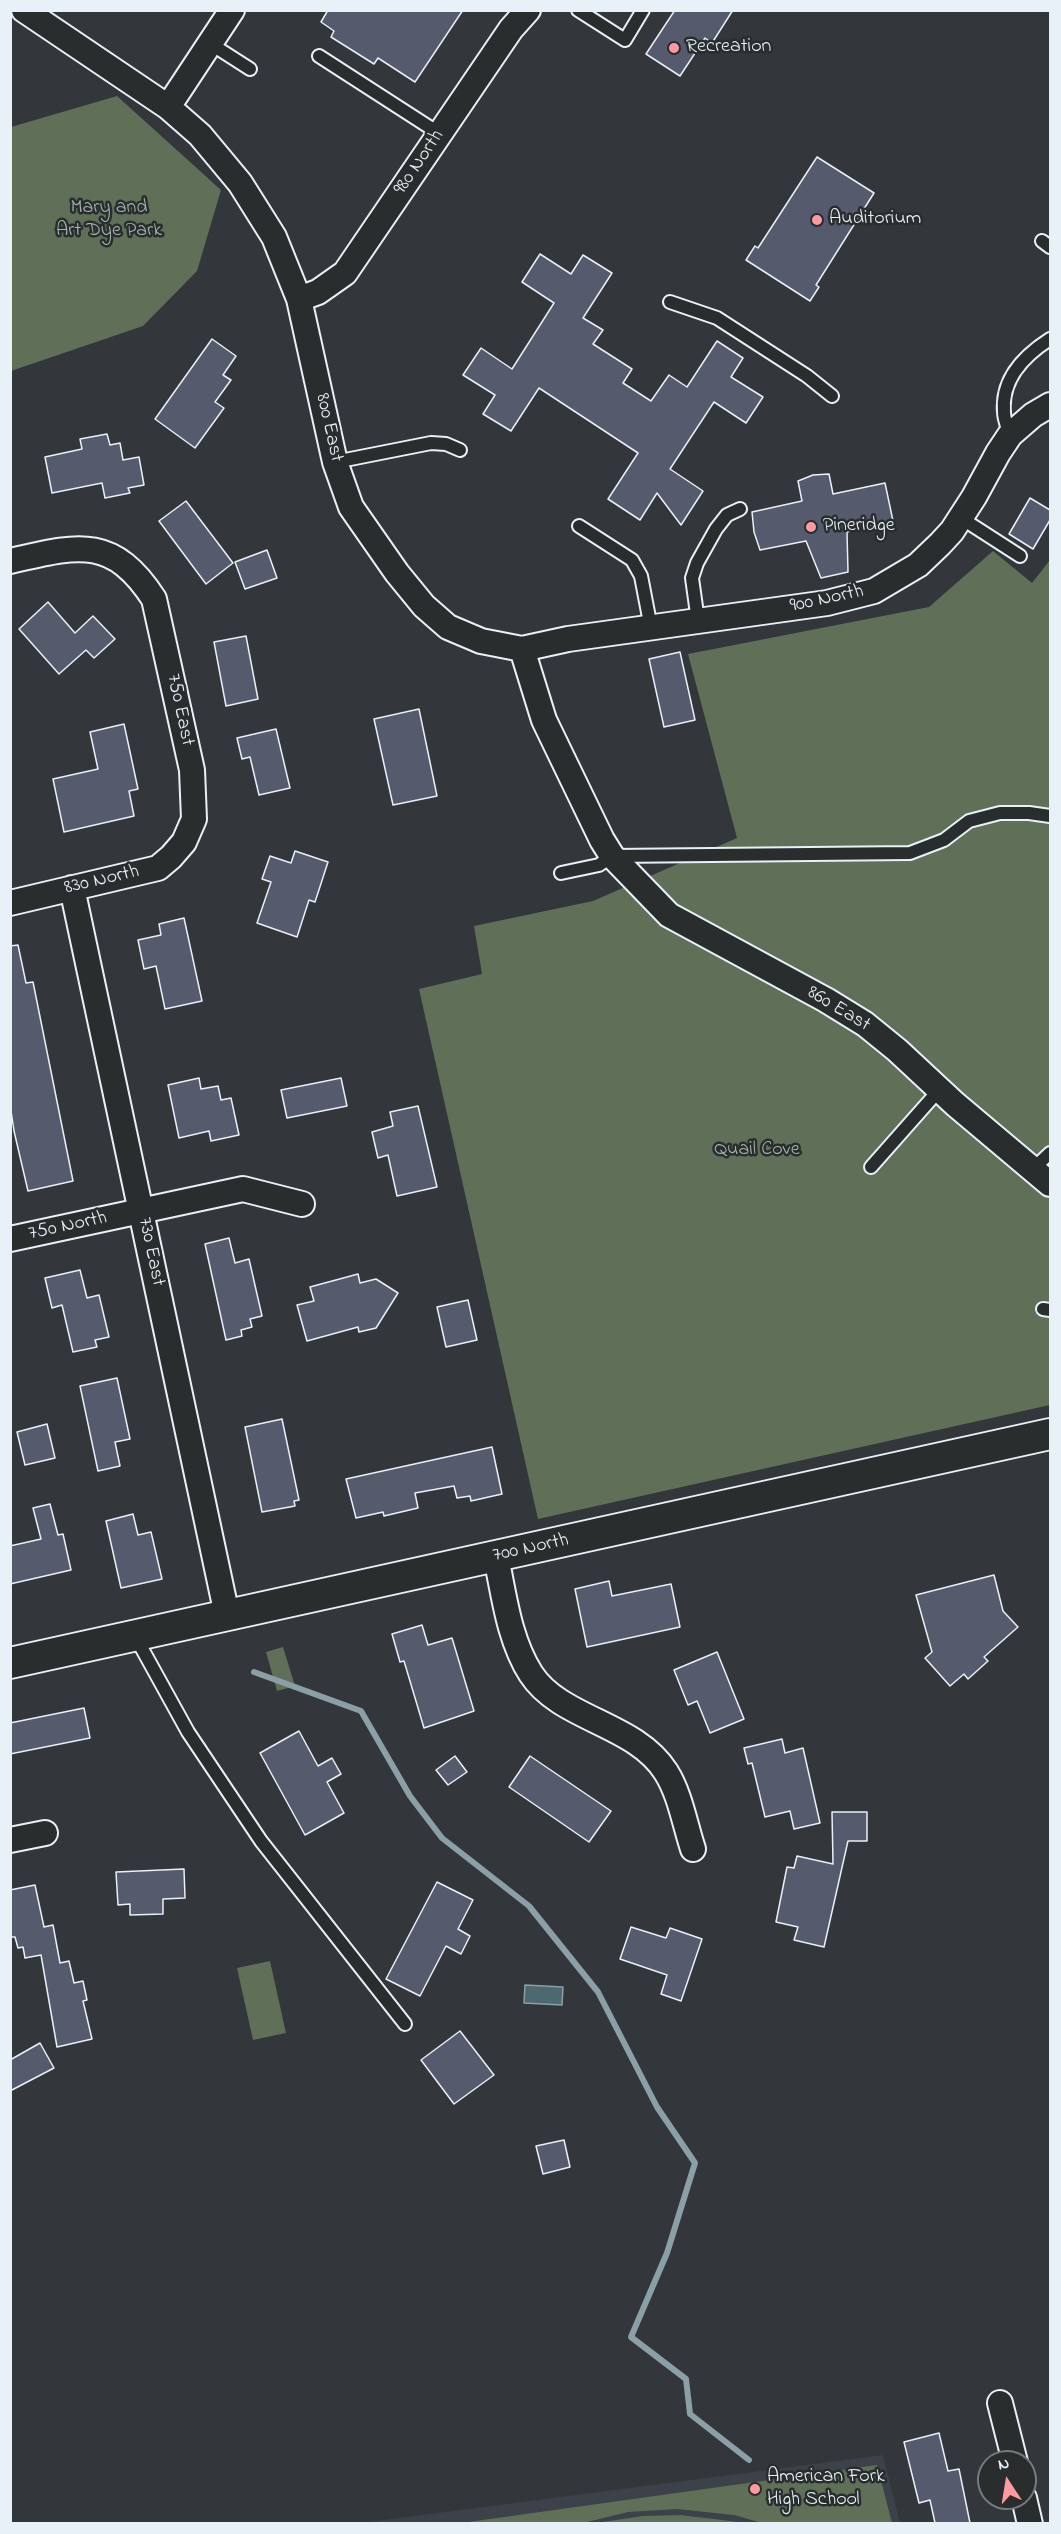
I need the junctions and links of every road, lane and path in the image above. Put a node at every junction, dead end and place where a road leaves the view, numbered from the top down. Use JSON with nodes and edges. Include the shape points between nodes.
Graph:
{"nodes":[{"id":1,"x":24,"y":10,"type":"edge"},
{"id":2,"x":232,"y":10,"type":"edge"},
{"id":3,"x":528,"y":10,"type":"edge"},
{"id":4,"x":578,"y":10,"type":"edge"},
{"id":5,"x":643,"y":10,"type":"edge"},
{"id":6,"x":211,"y":44,"type":"junction"},
{"id":7,"x":318,"y":56,"type":"dead end"},
{"id":8,"x":250,"y":69,"type":"dead end"},
{"id":9,"x":168,"y":107,"type":"junction"},
{"id":10,"x":440,"y":134,"type":"junction"},
{"id":11,"x":299,"y":299,"type":"junction"},
{"id":12,"x":670,"y":302,"type":"dead end"},
{"id":13,"x":1050,"y":339,"type":"edge"},
{"id":14,"x":832,"y":396,"type":"dead end"},
{"id":15,"x":1050,"y":405,"type":"edge"},
{"id":16,"x":1010,"y":435,"type":"junction"},
{"id":17,"x":460,"y":450,"type":"dead end"},
{"id":18,"x":335,"y":462,"type":"junction"},
{"id":19,"x":740,"y":509,"type":"dead end"},
{"id":20,"x":961,"y":518,"type":"junction"},
{"id":21,"x":579,"y":526,"type":"dead end"},
{"id":22,"x":1020,"y":556,"type":"dead end"},
{"id":23,"x":10,"y":561,"type":"edge"},
{"id":24,"x":698,"y":621,"type":"junction"},
{"id":25,"x":651,"y":628,"type":"junction"},
{"id":26,"x":522,"y":649,"type":"junction"},
{"id":27,"x":1050,"y":816,"type":"edge"},
{"id":28,"x":184,"y":842,"type":"joint"},
{"id":29,"x":612,"y":856,"type":"junction"},
{"id":30,"x":561,"y":873,"type":"dead end"},
{"id":31,"x":72,"y":888,"type":"junction"},
{"id":32,"x":10,"y":903,"type":"edge"},
{"id":33,"x":940,"y":1089,"type":"junction"},
{"id":34,"x":872,"y":1167,"type":"dead end"},
{"id":35,"x":1045,"y":1169,"type":"edge"},
{"id":36,"x":302,"y":1204,"type":"dead end"},
{"id":37,"x":141,"y":1211,"type":"junction"},
{"id":38,"x":10,"y":1239,"type":"edge"},
{"id":39,"x":1050,"y":1434,"type":"edge"},
{"id":40,"x":496,"y":1557,"type":"junction"},
{"id":41,"x":227,"y":1615,"type":"junction"},
{"id":42,"x":134,"y":1635,"type":"junction"},
{"id":43,"x":10,"y":1663,"type":"edge"},
{"id":44,"x":45,"y":1833,"type":"dead end"},
{"id":45,"x":10,"y":1840,"type":"edge"},
{"id":46,"x":693,"y":1849,"type":"dead end"},
{"id":47,"x":405,"y":2024,"type":"dead end"},
{"id":48,"x":1000,"y":2403,"type":"dead end"},
{"id":49,"x":1012,"y":2450,"type":"edge"}],
"edges":[{"from":1,"to":9,"type":"street","name":"800 East"},
{"from":2,"to":6,"type":"street"},
{"from":3,"to":10,"type":"street","name":"980 North"},
{"from":4,"to":5,"type":"lane","via":[[626,40]]},
{"from":6,"to":8,"type":"lane"},
{"from":6,"to":9,"type":"street"},
{"from":7,"to":10,"type":"lane"},
{"from":9,"to":11,"type":"street","name":"800 East","via":[[213,150],[252,199],[274,237]]},
{"from":10,"to":11,"type":"street","name":"980 North","via":[[345,273],[318,292]]},
{"from":11,"to":18,"type":"street","name":"800 East"},
{"from":12,"to":14,"type":"lane","via":[[717,318]]},
{"from":13,"to":16,"type":"lane","via":[[1020,362],[1012,375],[1005,392],[1004,412]]},
{"from":15,"to":16,"type":"street","name":"900 North"},
{"from":16,"to":20,"type":"street","name":"900 North"},
{"from":17,"to":18,"type":"lane","via":[[430,442]]},
{"from":18,"to":26,"type":"street","name":"800 East","via":[[351,507],[424,606],[456,631],[481,641]]},
{"from":19,"to":24,"type":"lane","via":[[728,515],[716,529],[697,563],[692,578]]},
{"from":20,"to":22,"type":"lane"},
{"from":20,"to":24,"type":"street","name":"900 North","via":[[918,565],[874,591],[827,603]]},
{"from":21,"to":25,"type":"lane","via":[[632,560],[641,576]]},
{"from":23,"to":28,"type":"street","name":"750 East","via":[[81,548],[118,558],[142,580],[154,598],[192,770],[194,819]]},
{"from":24,"to":25,"type":"street","name":"900 North"},
{"from":25,"to":26,"type":"street","name":"900 North"},
{"from":26,"to":29,"type":"street","via":[[544,720]]},
{"from":27,"to":29,"type":"lane","via":[[1000,813],[969,821],[944,840],[910,853]]},
{"from":28,"to":31,"type":"street","name":"830 North","via":[[158,868]]},
{"from":29,"to":30,"type":"lane","via":[[599,865]]},
{"from":29,"to":33,"type":"street","name":"860 East","via":[[669,915],[865,1024]]},
{"from":31,"to":32,"type":"street","name":"830 North"},
{"from":31,"to":37,"type":"street","name":"730 East"},
{"from":33,"to":34,"type":"lane"},
{"from":33,"to":35,"type":"street","name":"860 East"},
{"from":36,"to":37,"type":"street","name":"750 North","via":[[243,1189]]},
{"from":37,"to":38,"type":"street","name":"750 North"},
{"from":37,"to":41,"type":"street","name":"730 East"},
{"from":39,"to":40,"type":"street","name":"700 North"},
{"from":40,"to":41,"type":"street","name":"700 North"},
{"from":40,"to":46,"type":"street","via":[[514,1636],[532,1676],[559,1700],[646,1750],[666,1772]]},
{"from":41,"to":42,"type":"street","name":"700 North"},
{"from":42,"to":43,"type":"street","name":"700 North"},
{"from":42,"to":47,"type":"lane","via":[[188,1732],[261,1841]]},
{"from":44,"to":45,"type":"street"},
{"from":48,"to":49,"type":"street"}]}
